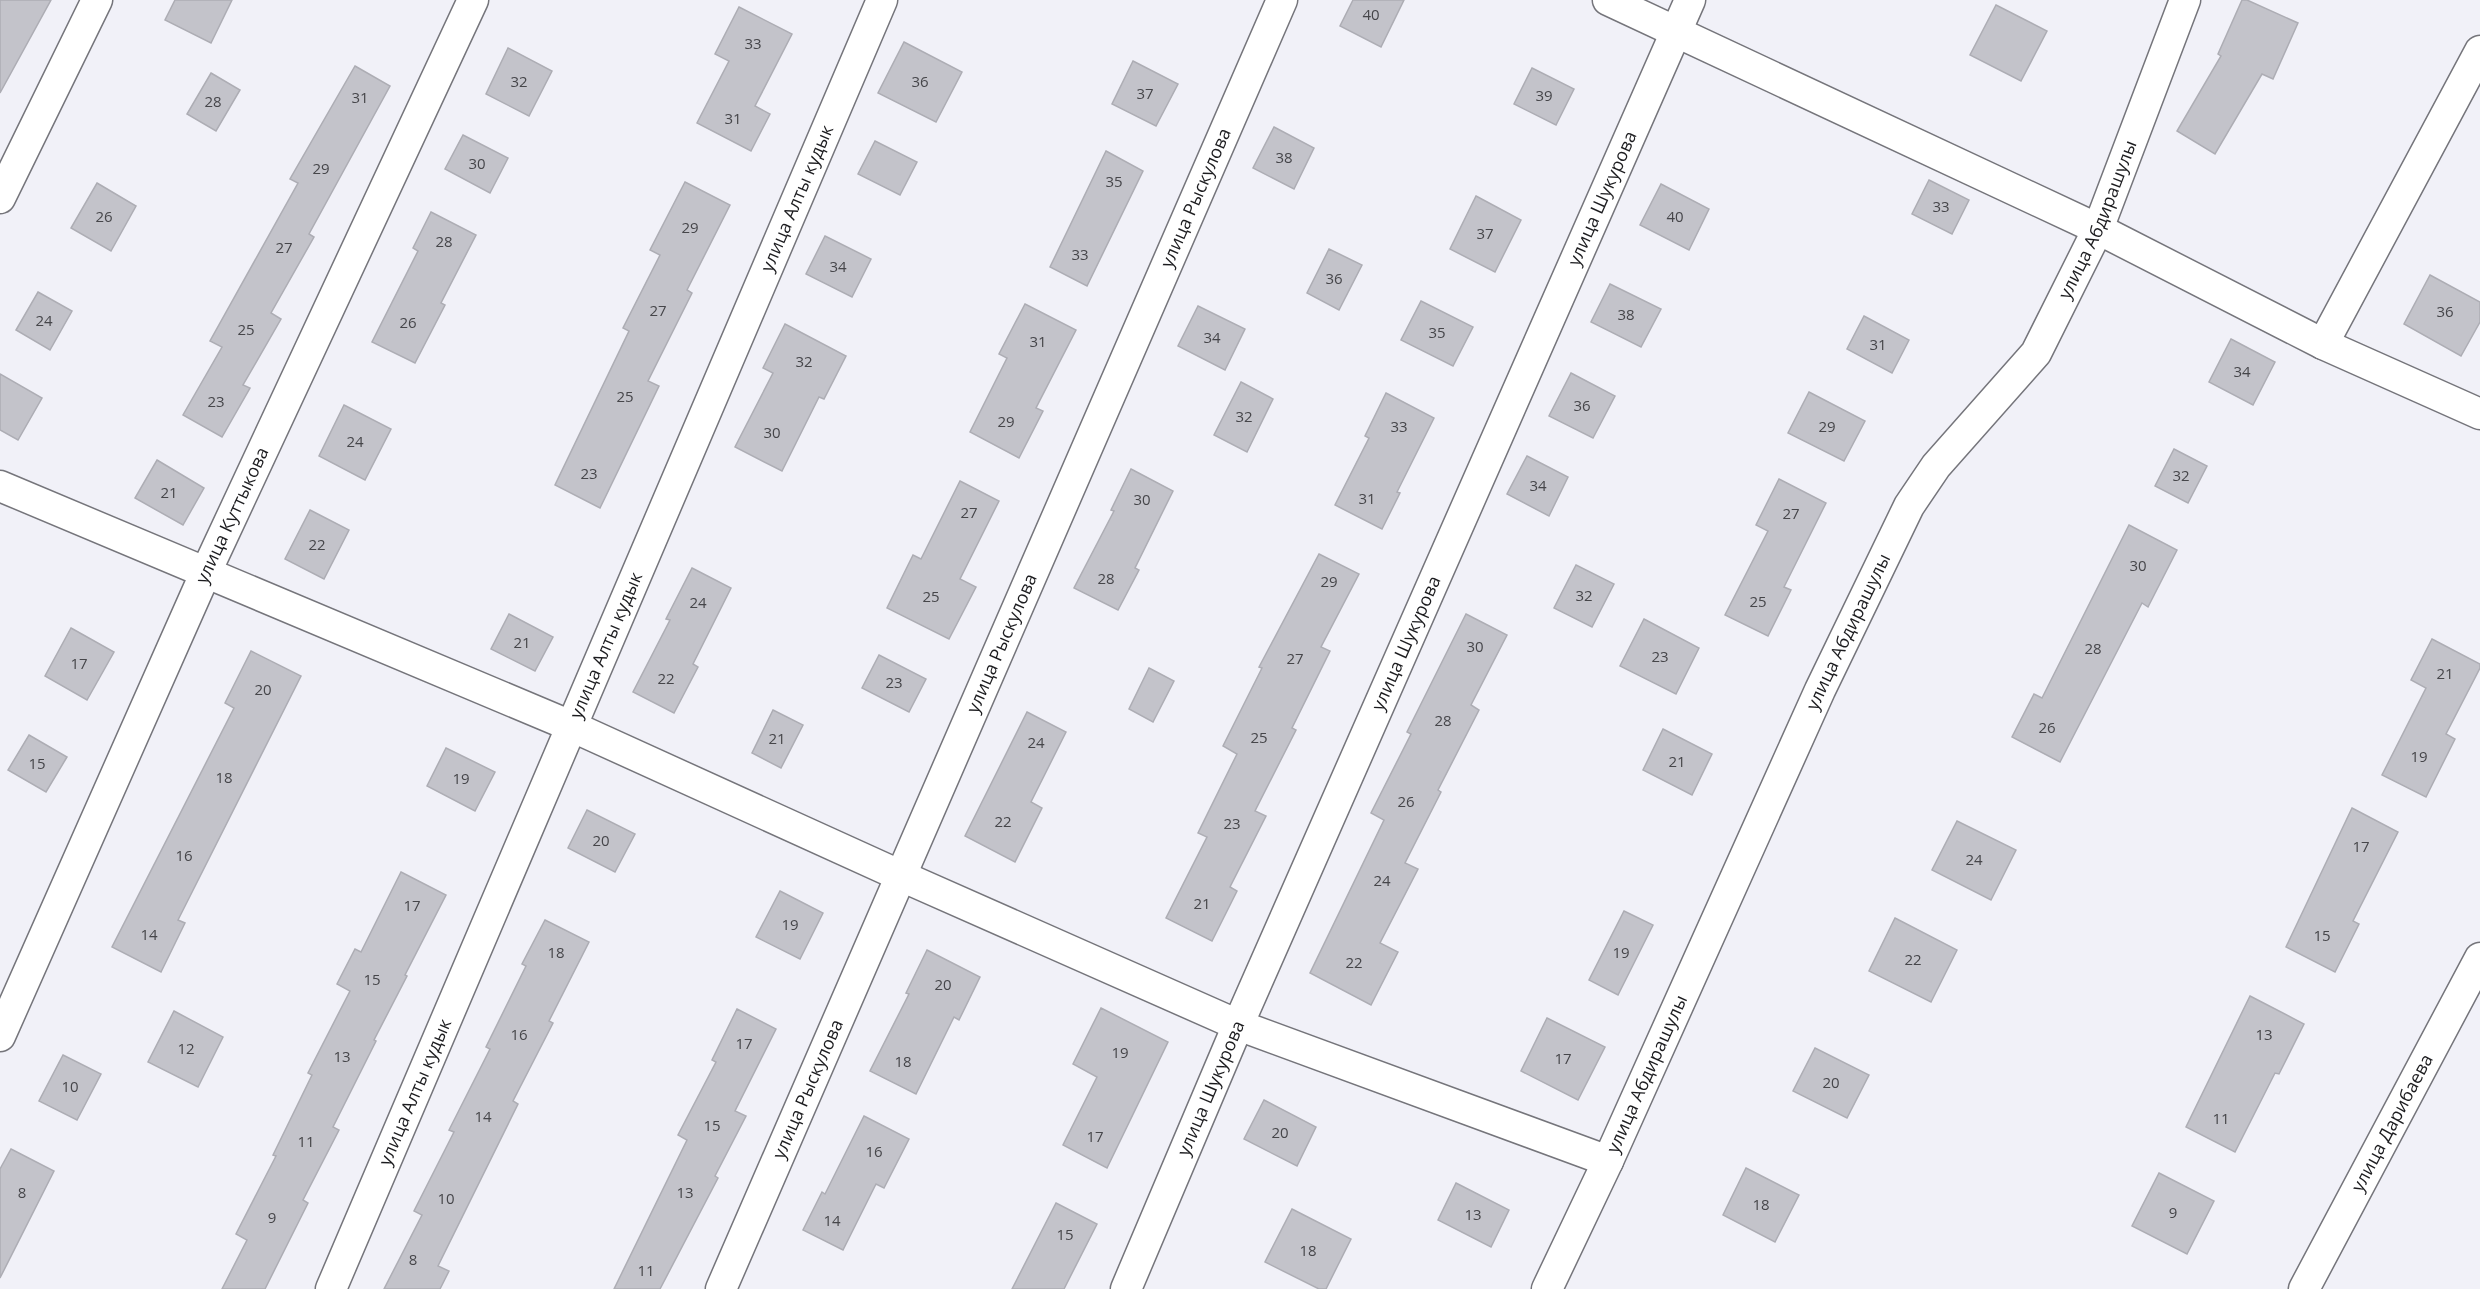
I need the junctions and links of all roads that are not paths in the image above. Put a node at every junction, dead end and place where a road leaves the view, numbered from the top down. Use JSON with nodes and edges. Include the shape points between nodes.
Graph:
{"nodes":[{"id":1,"x":97,"y":0,"type":"edge"},
{"id":2,"x":473,"y":0,"type":"edge"},
{"id":3,"x":882,"y":0,"type":"edge"},
{"id":4,"x":1282,"y":0,"type":"edge"},
{"id":5,"x":1608,"y":0,"type":"edge"},
{"id":6,"x":1690,"y":0,"type":"edge"},
{"id":7,"x":2185,"y":0,"type":"edge"},
{"id":8,"x":1675,"y":31,"type":"junction"},
{"id":9,"x":2480,"y":51,"type":"edge"},
{"id":10,"x":0,"y":198,"type":"edge"},
{"id":11,"x":2098,"y":229,"type":"junction"},
{"id":12,"x":2324,"y":344,"type":"junction"},
{"id":13,"x":2480,"y":414,"type":"edge"},
{"id":14,"x":0,"y":486,"type":"edge"},
{"id":15,"x":205,"y":574,"type":"junction"},
{"id":16,"x":571,"y":726,"type":"junction"},
{"id":17,"x":899,"y":875,"type":"junction"},
{"id":18,"x":2480,"y":958,"type":"edge"},
{"id":19,"x":1238,"y":1025,"type":"junction"},
{"id":20,"x":0,"y":1036,"type":"edge"},
{"id":21,"x":1608,"y":1161,"type":"junction"},
{"id":22,"x":331,"y":1289,"type":"edge"},
{"id":23,"x":721,"y":1289,"type":"edge"},
{"id":24,"x":1126,"y":1289,"type":"edge"},
{"id":25,"x":1547,"y":1289,"type":"edge"},
{"id":26,"x":2304,"y":1289,"type":"edge"}],
"edges":[{"from":1,"to":10,"type":"street"},
{"from":2,"to":15,"type":"street","name":"улица Куттыкова"},
{"from":3,"to":16,"type":"street","name":"улица Алты кудык"},
{"from":4,"to":17,"type":"street","name":"улица Рыскулова"},
{"from":5,"to":8,"type":"street"},
{"from":6,"to":8,"type":"street","name":"улица Шукурова"},
{"from":7,"to":11,"type":"street","name":"улица Абдирашулы"},
{"from":8,"to":11,"type":"street"},
{"from":8,"to":19,"type":"street","name":"улица Шукурова"},
{"from":9,"to":12,"type":"street"},
{"from":11,"to":12,"type":"street"},
{"from":11,"to":21,"type":"street","name":"улица Абдирашулы","via":[[2036,353],[1936,466],[1909,506],[1820,690]]},
{"from":12,"to":13,"type":"street"},
{"from":14,"to":15,"type":"street"},
{"from":15,"to":16,"type":"street"},
{"from":15,"to":20,"type":"street","name":"улица Куттыкова"},
{"from":16,"to":17,"type":"street"},
{"from":16,"to":22,"type":"street","name":"улица Алты кудык"},
{"from":17,"to":19,"type":"street"},
{"from":17,"to":23,"type":"street","name":"улица Рыскулова"},
{"from":18,"to":26,"type":"street","name":"улица Дарибаева"},
{"from":19,"to":21,"type":"street"},
{"from":19,"to":24,"type":"street","name":"улица Шукурова"},
{"from":21,"to":25,"type":"street","name":"улица Абдирашулы"}]}
